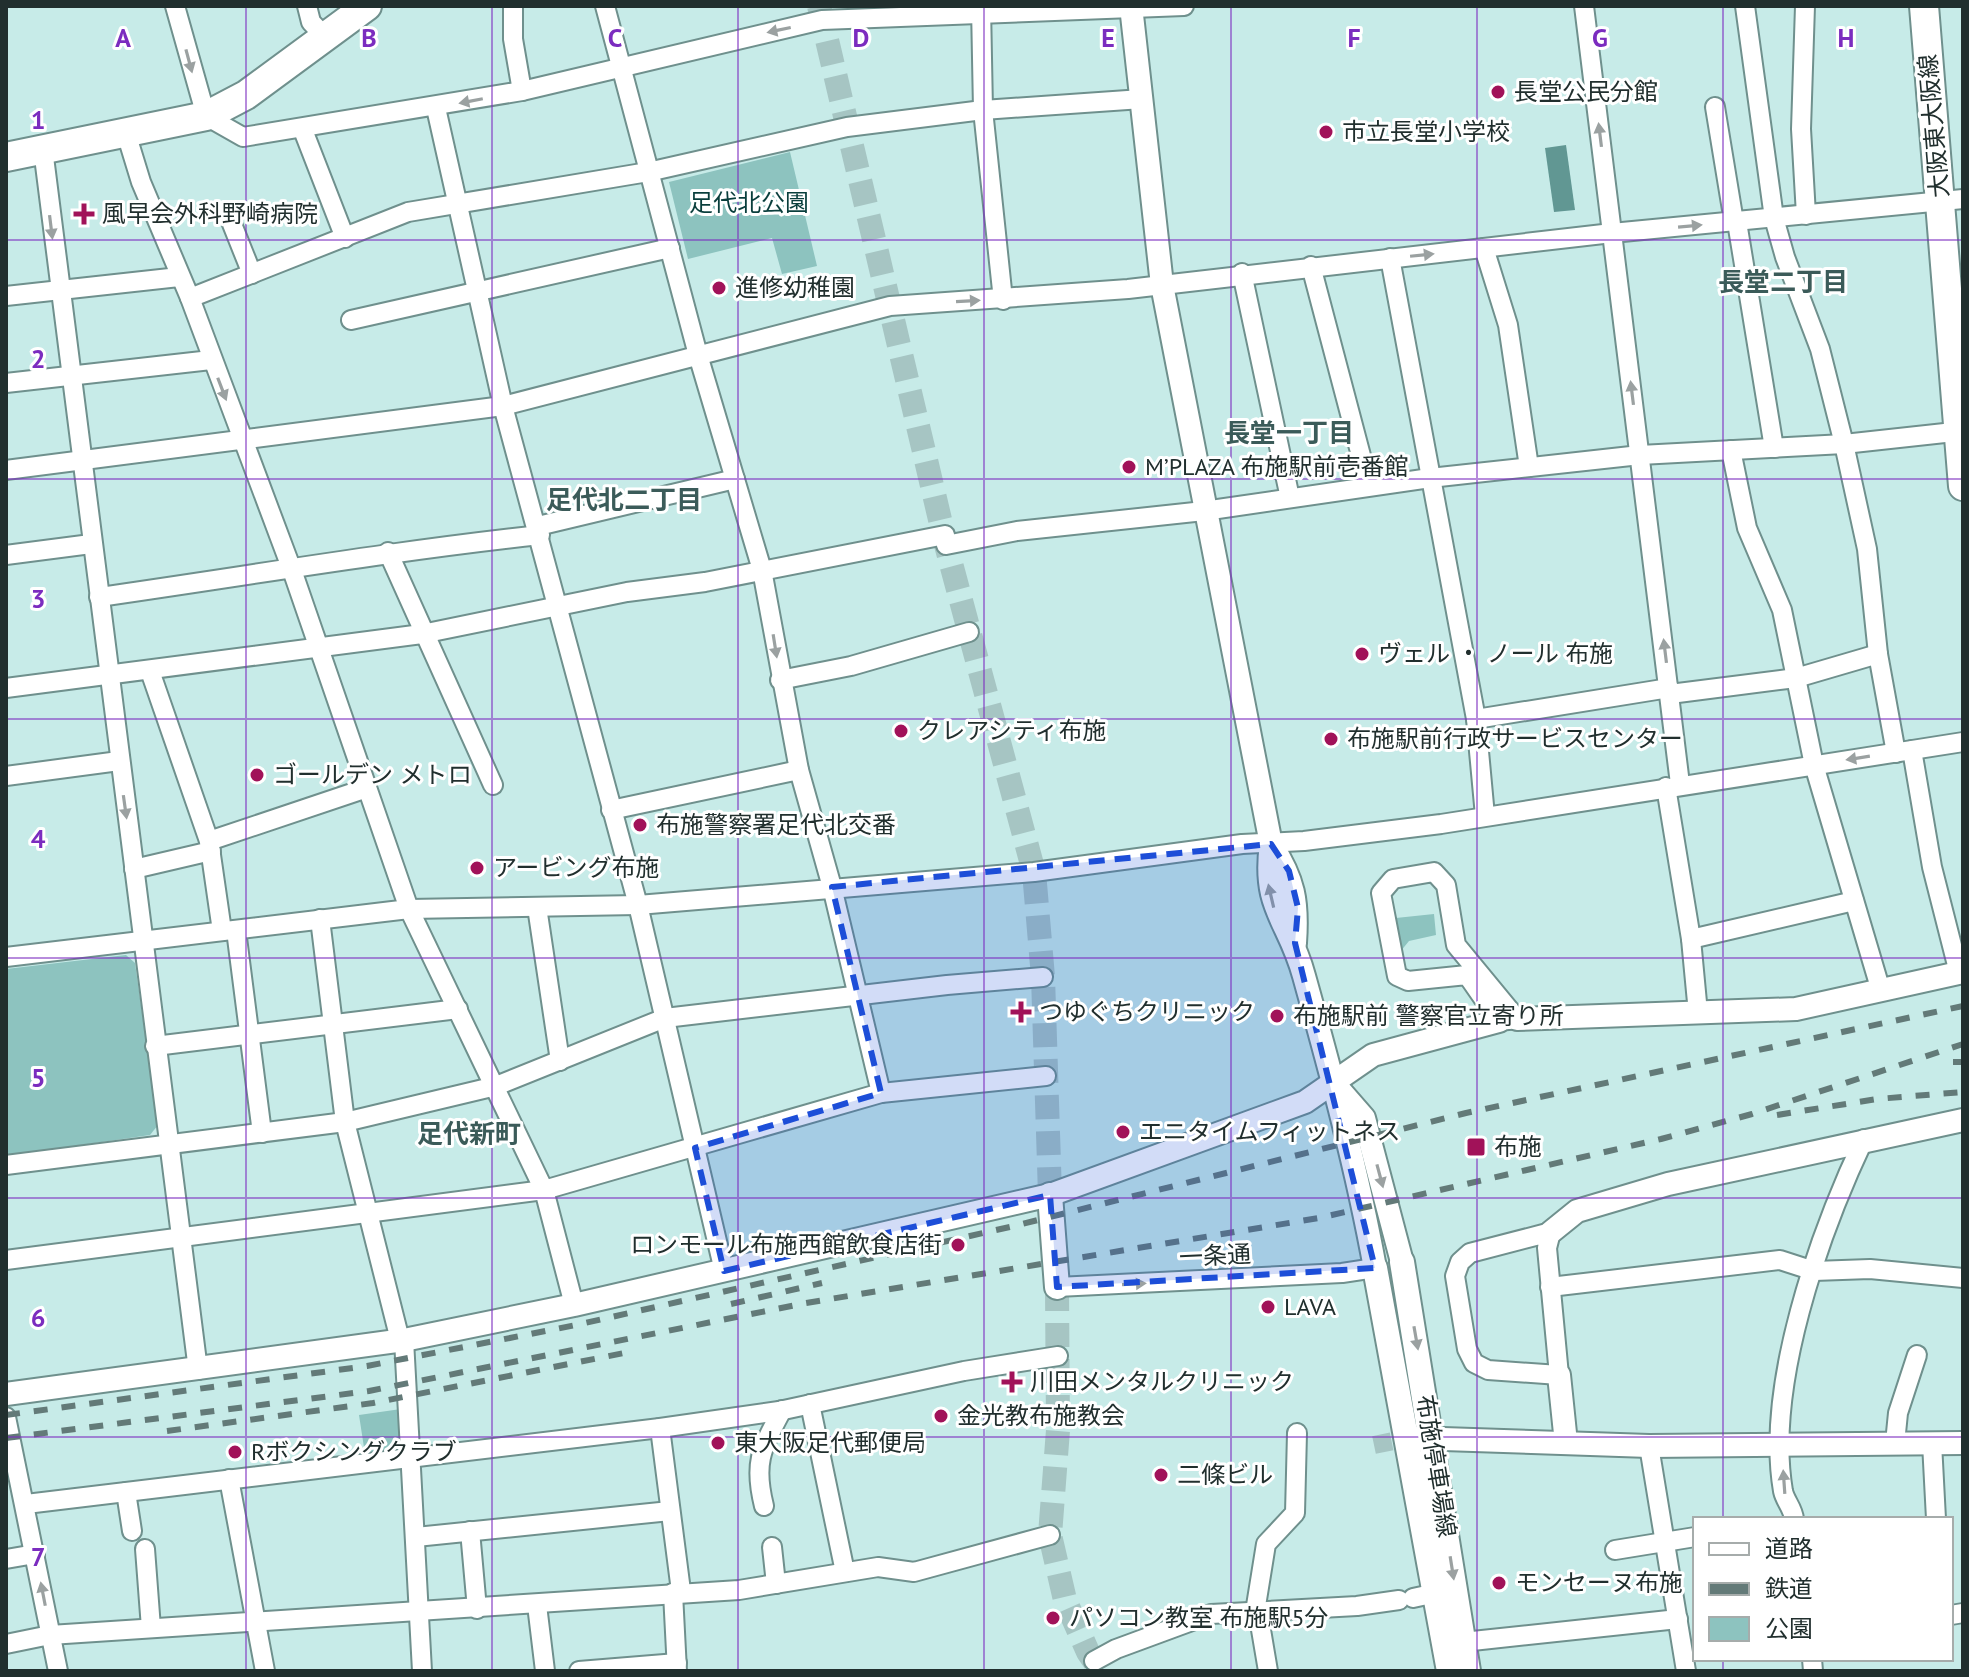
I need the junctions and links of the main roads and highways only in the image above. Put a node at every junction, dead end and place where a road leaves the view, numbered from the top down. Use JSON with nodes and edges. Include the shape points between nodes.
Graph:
{"nodes":[{"id":1,"x":367,"y":6,"type":"edge"},
{"id":2,"x":1924,"y":6,"type":"edge"},
{"id":3,"x":6,"y":157,"type":"edge"},
{"id":4,"x":1952,"y":200,"type":"edge"},
{"id":5,"x":1960,"y":432,"type":"edge"},
{"id":6,"x":1963,"y":486,"type":"edge"},
{"id":7,"x":1050,"y":1195,"type":"tunnel mouth"},
{"id":8,"x":1402,"y":1262,"type":"road end"},
{"id":9,"x":1375,"y":1268,"type":"road end"},
{"id":10,"x":1057,"y":1287,"type":"tunnel mouth"},
{"id":11,"x":1419,"y":1437,"type":"junction"},
{"id":12,"x":1449,"y":1671,"type":"edge"},
{"id":13,"x":1468,"y":1671,"type":"edge"}],
"edges":[{"from":1,"to":3,"type":"main road","via":[[246,95],[206,116]]},
{"from":2,"to":4,"type":"main road","name":"大阪東大阪線"},
{"from":4,"to":5,"type":"main road","name":"大阪東大阪線"},
{"from":5,"to":6,"type":"main road","name":"大阪東大阪線"},
{"from":7,"to":10,"type":"main road"},
{"from":8,"to":11,"type":"main road","name":"布施停車場線","one_way":true},
{"from":9,"to":11,"type":"main road","name":"布施停車場線"},
{"from":11,"to":12,"type":"main road","name":"布施停車場線","via":[[1416,1597]]},
{"from":11,"to":13,"type":"main road","name":"布施停車場線","one_way":true}]}
